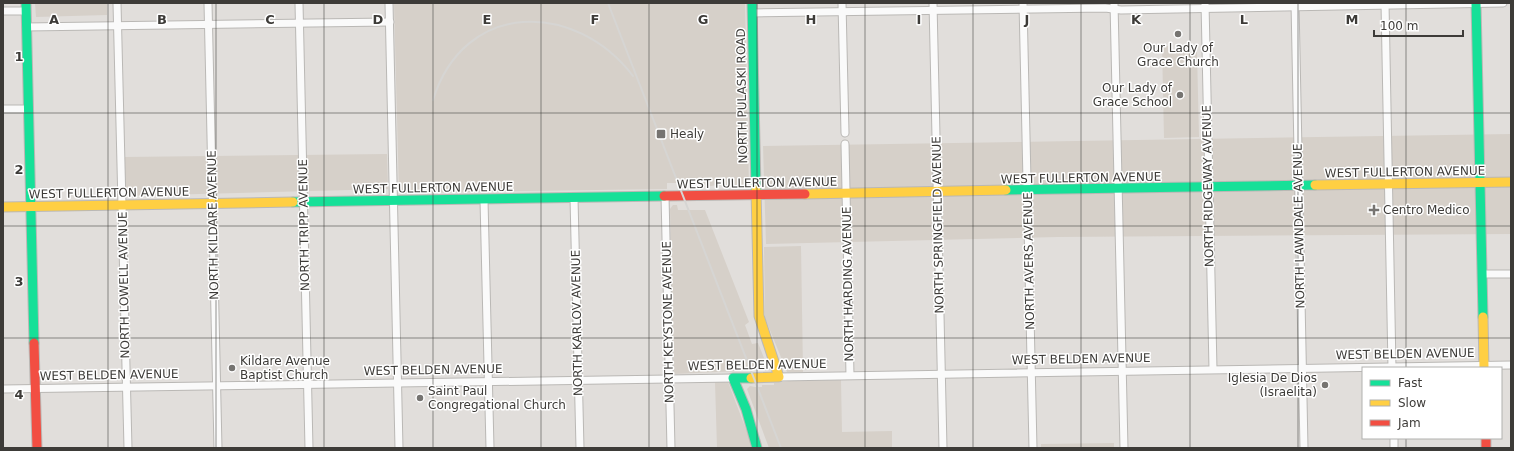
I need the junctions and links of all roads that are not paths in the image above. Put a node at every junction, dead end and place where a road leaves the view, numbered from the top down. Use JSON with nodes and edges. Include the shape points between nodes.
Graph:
{"nodes":[{"id":1,"x":117,"y":3,"type":"edge"},
{"id":2,"x":208,"y":3,"type":"edge"},
{"id":3,"x":299,"y":3,"type":"edge"},
{"id":4,"x":389,"y":3,"type":"edge"},
{"id":5,"x":752,"y":3,"type":"edge"},
{"id":6,"x":842,"y":3,"type":"edge"},
{"id":7,"x":1476,"y":3,"type":"edge"},
{"id":8,"x":1503,"y":3,"type":"edge"},
{"id":9,"x":1385,"y":4,"type":"edge"},
{"id":10,"x":1295,"y":5,"type":"edge"},
{"id":11,"x":1023,"y":6,"type":"edge"},
{"id":12,"x":1114,"y":6,"type":"edge"},
{"id":13,"x":1205,"y":6,"type":"edge"},
{"id":14,"x":26,"y":7,"type":"edge"},
{"id":15,"x":933,"y":7,"type":"edge"},
{"id":16,"x":3,"y":11,"type":"edge"},
{"id":17,"x":843,"y":12,"type":"junction"},
{"id":18,"x":753,"y":13,"type":"junction"},
{"id":19,"x":299,"y":22,"type":"junction"},
{"id":20,"x":390,"y":22,"type":"junction"},
{"id":21,"x":208,"y":24,"type":"junction"},
{"id":22,"x":118,"y":25,"type":"junction"},
{"id":23,"x":26,"y":27,"type":"junction"},
{"id":24,"x":28,"y":108,"type":"junction"},
{"id":25,"x":3,"y":109,"type":"edge"},
{"id":26,"x":845,"y":133,"type":"dead end"},
{"id":27,"x":845,"y":144,"type":"dead end"},
{"id":28,"x":1511,"y":182,"type":"edge"},
{"id":29,"x":1480,"y":183,"type":"junction"},
{"id":30,"x":1389,"y":184,"type":"junction"},
{"id":31,"x":1298,"y":186,"type":"junction"},
{"id":32,"x":1208,"y":188,"type":"junction"},
{"id":33,"x":1118,"y":189,"type":"junction"},
{"id":34,"x":1028,"y":191,"type":"junction"},
{"id":35,"x":937,"y":192,"type":"junction"},
{"id":36,"x":847,"y":194,"type":"junction"},
{"id":37,"x":756,"y":195,"type":"junction"},
{"id":38,"x":665,"y":196,"type":"junction"},
{"id":39,"x":574,"y":198,"type":"junction"},
{"id":40,"x":484,"y":200,"type":"junction"},
{"id":41,"x":394,"y":201,"type":"junction"},
{"id":42,"x":303,"y":202,"type":"junction"},
{"id":43,"x":213,"y":204,"type":"junction"},
{"id":44,"x":122,"y":205,"type":"junction"},
{"id":45,"x":3,"y":207,"type":"edge"},
{"id":46,"x":31,"y":207,"type":"junction"},
{"id":47,"x":1482,"y":274,"type":"junction"},
{"id":48,"x":1511,"y":274,"type":"edge"},
{"id":49,"x":1511,"y":365,"type":"edge"},
{"id":50,"x":1362,"y":367,"type":"edge"},
{"id":51,"x":1392,"y":367,"type":"edge"},
{"id":52,"x":1484,"y":367,"type":"edge"},
{"id":53,"x":1302,"y":368,"type":"junction"},
{"id":54,"x":1213,"y":369,"type":"junction"},
{"id":55,"x":1122,"y":371,"type":"junction"},
{"id":56,"x":1031,"y":372,"type":"junction"},
{"id":57,"x":941,"y":374,"type":"junction"},
{"id":58,"x":850,"y":375,"type":"junction"},
{"id":59,"x":779,"y":377,"type":"junction"},
{"id":60,"x":669,"y":378,"type":"junction"},
{"id":61,"x":733,"y":378,"type":"junction"},
{"id":62,"x":578,"y":380,"type":"junction"},
{"id":63,"x":488,"y":381,"type":"junction"},
{"id":64,"x":398,"y":383,"type":"junction"},
{"id":65,"x":308,"y":384,"type":"junction"},
{"id":66,"x":216,"y":386,"type":"junction"},
{"id":67,"x":126,"y":387,"type":"junction"},
{"id":68,"x":35,"y":388,"type":"junction"},
{"id":69,"x":3,"y":389,"type":"edge"},
{"id":70,"x":37,"y":448,"type":"edge"},
{"id":71,"x":128,"y":448,"type":"edge"},
{"id":72,"x":218,"y":448,"type":"edge"},
{"id":73,"x":309,"y":448,"type":"edge"},
{"id":74,"x":399,"y":448,"type":"edge"},
{"id":75,"x":490,"y":448,"type":"edge"},
{"id":76,"x":580,"y":448,"type":"edge"},
{"id":77,"x":671,"y":448,"type":"edge"},
{"id":78,"x":757,"y":448,"type":"edge"},
{"id":79,"x":943,"y":448,"type":"edge"},
{"id":80,"x":1033,"y":448,"type":"edge"},
{"id":81,"x":1124,"y":448,"type":"edge"},
{"id":82,"x":1304,"y":448,"type":"edge"}],
"edges":[{"from":1,"to":22,"type":"street","name":"NORTH LOWELL AVENUE"},
{"from":2,"to":21,"type":"street","name":"NORTH KILDARE AVENUE"},
{"from":3,"to":19,"type":"street","name":"NORTH TRIPP AVENUE"},
{"from":4,"to":20,"type":"street"},
{"from":5,"to":18,"type":"main road","name":"NORTH PULASKI ROAD"},
{"from":6,"to":17,"type":"street"},
{"from":7,"to":8,"type":"street"},
{"from":7,"to":9,"type":"street"},
{"from":7,"to":29,"type":"main road"},
{"from":9,"to":10,"type":"street"},
{"from":9,"to":30,"type":"street"},
{"from":10,"to":13,"type":"street"},
{"from":10,"to":31,"type":"street","name":"NORTH LAWNDALE AVENUE"},
{"from":11,"to":12,"type":"street"},
{"from":11,"to":15,"type":"street"},
{"from":11,"to":34,"type":"street","name":"NORTH AVERS AVENUE"},
{"from":12,"to":13,"type":"street"},
{"from":12,"to":33,"type":"street"},
{"from":13,"to":32,"type":"street","name":"NORTH RIDGEWAY AVENUE"},
{"from":14,"to":16,"type":"street"},
{"from":14,"to":23,"type":"main road"},
{"from":15,"to":17,"type":"street"},
{"from":15,"to":35,"type":"street","name":"NORTH SPRINGFIELD AVENUE"},
{"from":17,"to":18,"type":"street"},
{"from":17,"to":26,"type":"street"},
{"from":18,"to":37,"type":"main road","name":"NORTH PULASKI ROAD"},
{"from":19,"to":20,"type":"street"},
{"from":19,"to":21,"type":"street"},
{"from":19,"to":42,"type":"street","name":"NORTH TRIPP AVENUE"},
{"from":20,"to":41,"type":"street"},
{"from":21,"to":22,"type":"street"},
{"from":21,"to":43,"type":"street","name":"NORTH KILDARE AVENUE"},
{"from":22,"to":23,"type":"street"},
{"from":22,"to":44,"type":"street","name":"NORTH LOWELL AVENUE"},
{"from":23,"to":24,"type":"main road"},
{"from":24,"to":25,"type":"street"},
{"from":24,"to":46,"type":"main road"},
{"from":27,"to":36,"type":"street","name":"NORTH HARDING AVENUE"},
{"from":28,"to":29,"type":"main road","name":"WEST FULLERTON AVENUE"},
{"from":29,"to":30,"type":"main road","name":"WEST FULLERTON AVENUE"},
{"from":29,"to":47,"type":"main road"},
{"from":30,"to":31,"type":"main road","name":"WEST FULLERTON AVENUE"},
{"from":30,"to":51,"type":"street"},
{"from":31,"to":32,"type":"main road","name":"WEST FULLERTON AVENUE"},
{"from":31,"to":53,"type":"street","name":"NORTH LAWNDALE AVENUE"},
{"from":32,"to":33,"type":"main road","name":"WEST FULLERTON AVENUE"},
{"from":32,"to":54,"type":"street","name":"NORTH RIDGEWAY AVENUE"},
{"from":33,"to":34,"type":"main road","name":"WEST FULLERTON AVENUE"},
{"from":33,"to":55,"type":"street"},
{"from":34,"to":35,"type":"main road","name":"WEST FULLERTON AVENUE"},
{"from":34,"to":56,"type":"street","name":"NORTH AVERS AVENUE"},
{"from":35,"to":36,"type":"main road","name":"WEST FULLERTON AVENUE"},
{"from":35,"to":57,"type":"street","name":"NORTH SPRINGFIELD AVENUE"},
{"from":36,"to":37,"type":"main road","name":"WEST FULLERTON AVENUE"},
{"from":36,"to":58,"type":"street","name":"NORTH HARDING AVENUE"},
{"from":37,"to":38,"type":"main road","name":"WEST FULLERTON AVENUE"},
{"from":37,"to":59,"type":"main road","name":"NORTH PULASKI ROAD","via":[[759,316]]},
{"from":38,"to":39,"type":"main road","name":"WEST FULLERTON AVENUE"},
{"from":38,"to":60,"type":"street","name":"NORTH KEYSTONE AVENUE"},
{"from":39,"to":40,"type":"main road","name":"WEST FULLERTON AVENUE"},
{"from":39,"to":62,"type":"street","name":"NORTH KARLOV AVENUE"},
{"from":40,"to":41,"type":"main road","name":"WEST FULLERTON AVENUE"},
{"from":40,"to":63,"type":"street"},
{"from":41,"to":42,"type":"main road","name":"WEST FULLERTON AVENUE"},
{"from":41,"to":64,"type":"street"},
{"from":42,"to":43,"type":"main road","name":"WEST FULLERTON AVENUE"},
{"from":42,"to":65,"type":"street","name":"NORTH TRIPP AVENUE"},
{"from":43,"to":44,"type":"main road","name":"WEST FULLERTON AVENUE"},
{"from":43,"to":66,"type":"street","name":"NORTH KILDARE AVENUE"},
{"from":44,"to":46,"type":"main road","name":"WEST FULLERTON AVENUE"},
{"from":44,"to":67,"type":"street","name":"NORTH LOWELL AVENUE"},
{"from":45,"to":46,"type":"main road","name":"WEST FULLERTON AVENUE"},
{"from":46,"to":68,"type":"main road"},
{"from":47,"to":48,"type":"street"},
{"from":47,"to":52,"type":"main road"},
{"from":49,"to":52,"type":"street","name":"WEST BELDEN AVENUE"},
{"from":50,"to":53,"type":"street","name":"WEST BELDEN AVENUE"},
{"from":51,"to":52,"type":"street","name":"WEST BELDEN AVENUE"},
{"from":53,"to":54,"type":"street","name":"WEST BELDEN AVENUE"},
{"from":53,"to":82,"type":"street","name":"NORTH LAWNDALE AVENUE"},
{"from":54,"to":55,"type":"street","name":"WEST BELDEN AVENUE"},
{"from":55,"to":56,"type":"street","name":"WEST BELDEN AVENUE"},
{"from":55,"to":81,"type":"street"},
{"from":56,"to":57,"type":"street","name":"WEST BELDEN AVENUE"},
{"from":56,"to":80,"type":"street","name":"NORTH AVERS AVENUE"},
{"from":57,"to":58,"type":"street","name":"WEST BELDEN AVENUE"},
{"from":57,"to":79,"type":"street","name":"NORTH SPRINGFIELD AVENUE"},
{"from":58,"to":59,"type":"street","name":"WEST BELDEN AVENUE"},
{"from":59,"to":61,"type":"main road","name":"WEST BELDEN AVENUE"},
{"from":60,"to":61,"type":"street","name":"WEST BELDEN AVENUE"},
{"from":60,"to":62,"type":"street","name":"WEST BELDEN AVENUE"},
{"from":60,"to":77,"type":"street","name":"NORTH KEYSTONE AVENUE"},
{"from":61,"to":78,"type":"main road","via":[[746,409]]},
{"from":62,"to":63,"type":"street","name":"WEST BELDEN AVENUE"},
{"from":62,"to":76,"type":"street","name":"NORTH KARLOV AVENUE"},
{"from":63,"to":64,"type":"street","name":"WEST BELDEN AVENUE"},
{"from":63,"to":75,"type":"street"},
{"from":64,"to":65,"type":"street","name":"WEST BELDEN AVENUE"},
{"from":64,"to":74,"type":"street"},
{"from":65,"to":66,"type":"street","name":"WEST BELDEN AVENUE"},
{"from":65,"to":73,"type":"street","name":"NORTH TRIPP AVENUE"},
{"from":66,"to":67,"type":"street","name":"WEST BELDEN AVENUE"},
{"from":66,"to":72,"type":"street","name":"NORTH KILDARE AVENUE"},
{"from":67,"to":68,"type":"street","name":"WEST BELDEN AVENUE"},
{"from":67,"to":71,"type":"street","name":"NORTH LOWELL AVENUE"},
{"from":68,"to":69,"type":"street","name":"WEST BELDEN AVENUE"},
{"from":68,"to":70,"type":"main road"}]}
